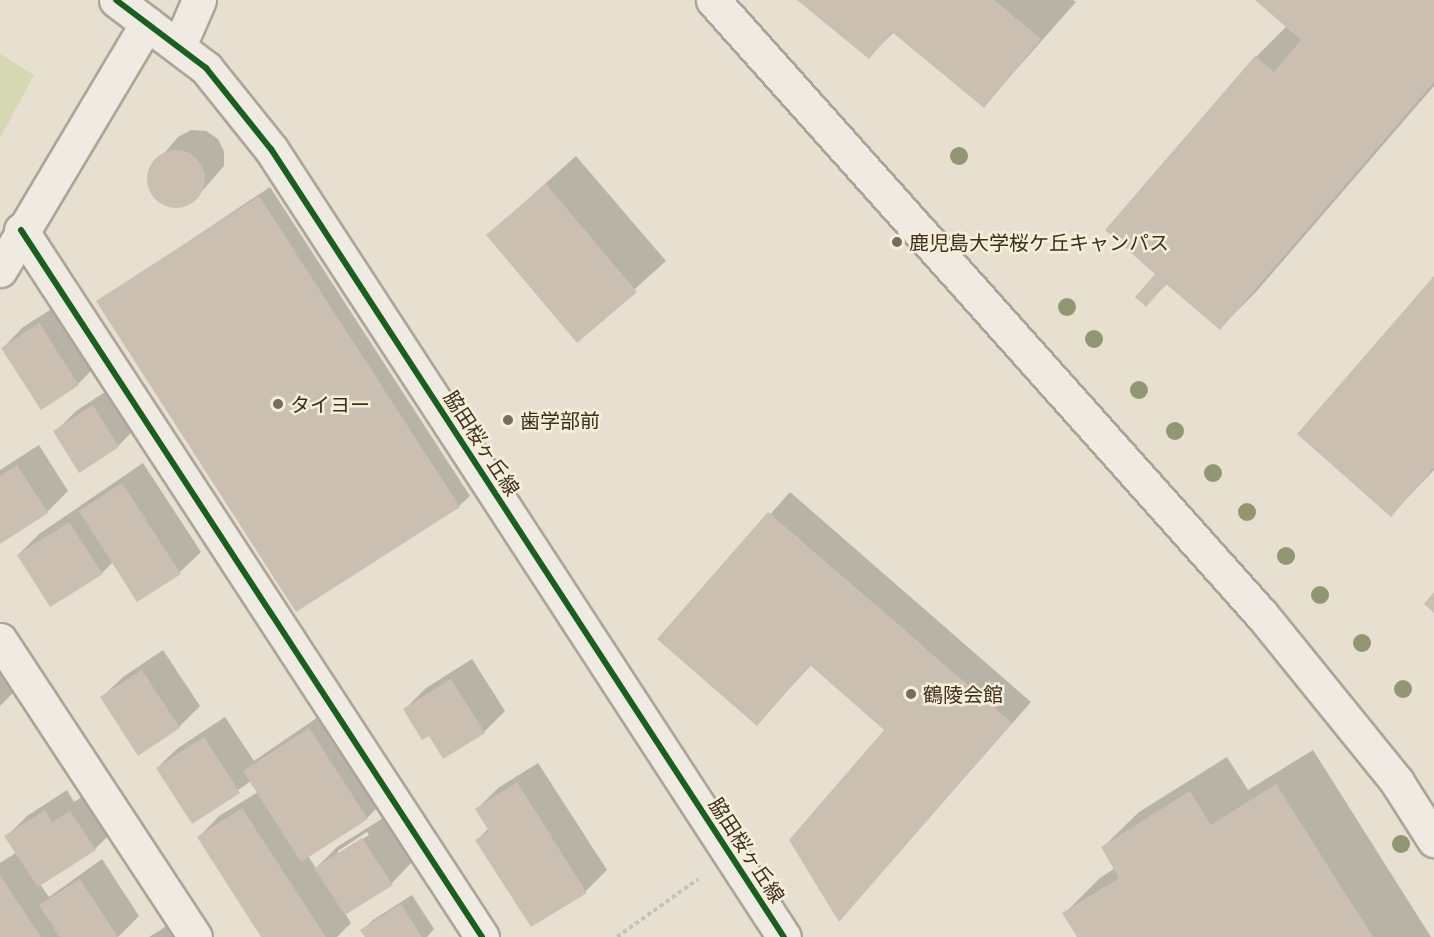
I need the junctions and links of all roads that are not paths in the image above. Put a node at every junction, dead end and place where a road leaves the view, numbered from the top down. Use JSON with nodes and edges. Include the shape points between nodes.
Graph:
{"nodes":[{"id":1,"x":116,"y":0,"type":"edge"},
{"id":2,"x":199,"y":0,"type":"edge"},
{"id":3,"x":713,"y":0,"type":"edge"},
{"id":4,"x":147,"y":23,"type":"junction"},
{"id":5,"x":179,"y":46,"type":"junction"},
{"id":6,"x":21,"y":230,"type":"junction"},
{"id":7,"x":0,"y":270,"type":"edge"},
{"id":8,"x":0,"y":640,"type":"edge"},
{"id":9,"x":1434,"y":840,"type":"edge"},
{"id":10,"x":195,"y":937,"type":"edge"},
{"id":11,"x":482,"y":937,"type":"edge"},
{"id":12,"x":784,"y":937,"type":"edge"}],
"edges":[{"from":1,"to":4,"type":"street","name":"脇田桜ヶ丘線"},
{"from":2,"to":5,"type":"street"},
{"from":3,"to":9,"type":"street","via":[[1262,615],[1397,782]]},
{"from":4,"to":5,"type":"street","name":"脇田桜ヶ丘線"},
{"from":4,"to":6,"type":"street"},
{"from":5,"to":12,"type":"street","name":"脇田桜ヶ丘線","via":[[206,68],[271,149]]},
{"from":6,"to":7,"type":"street"},
{"from":6,"to":11,"type":"street"},
{"from":8,"to":10,"type":"street"}]}
